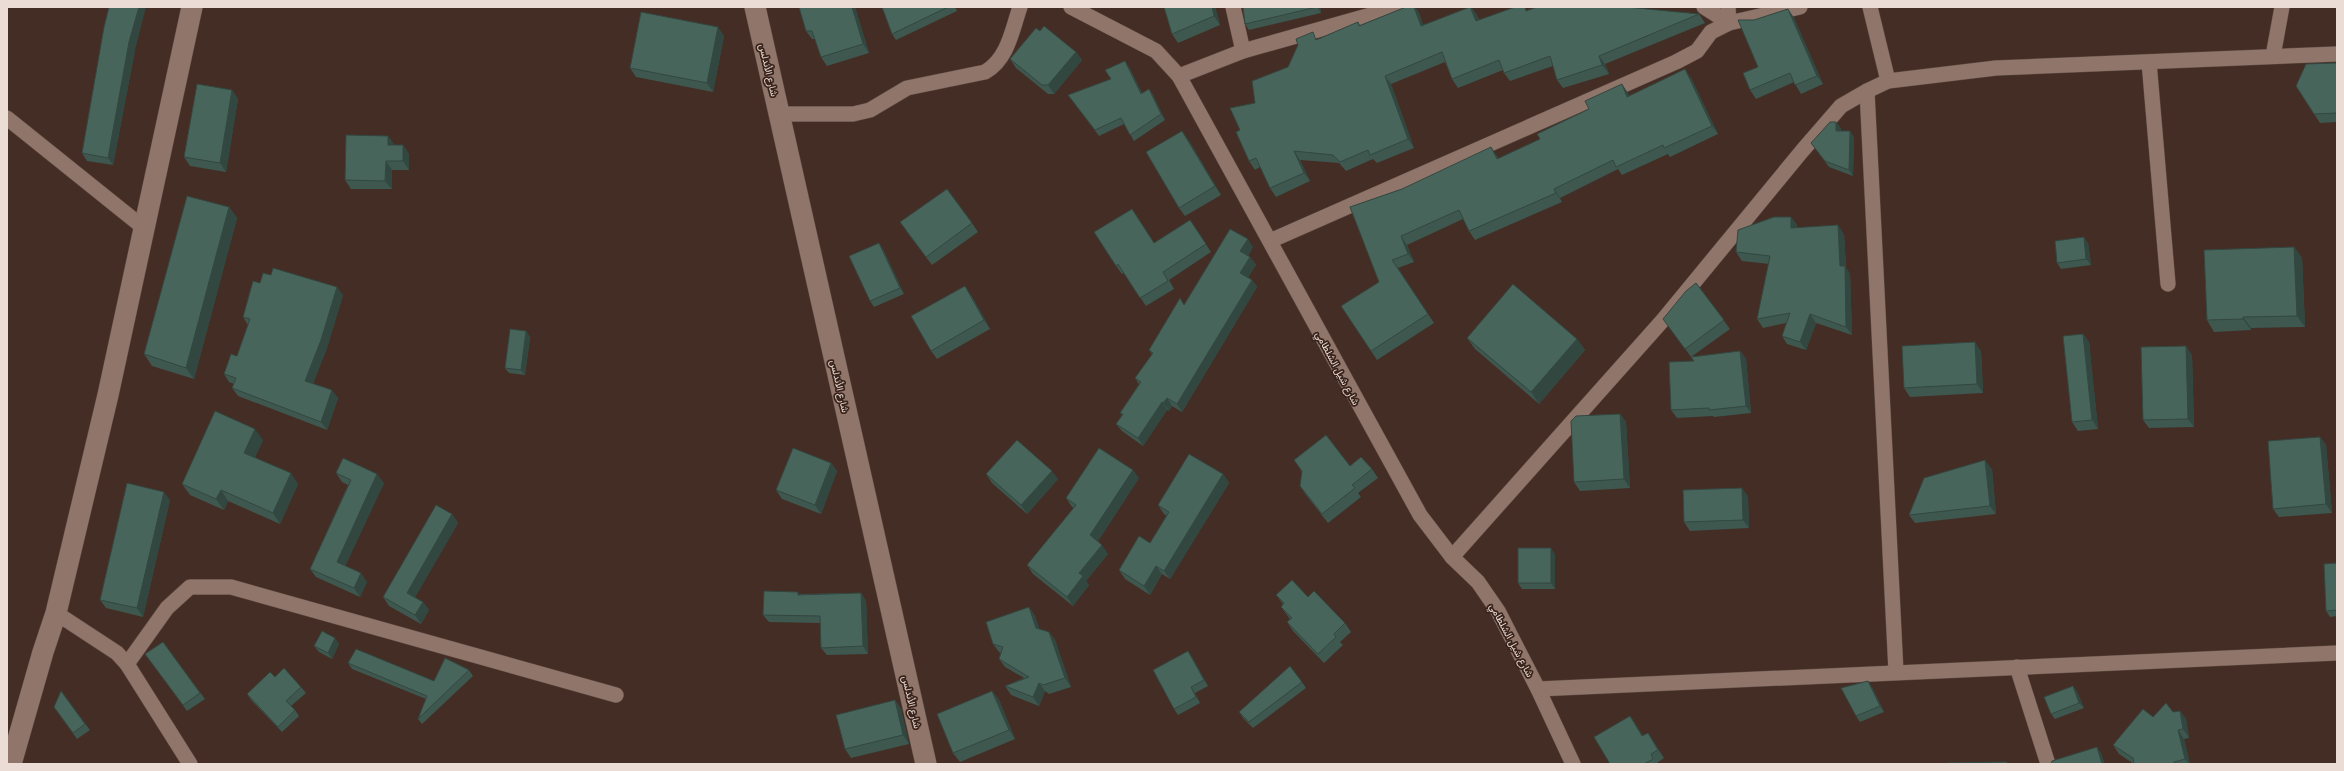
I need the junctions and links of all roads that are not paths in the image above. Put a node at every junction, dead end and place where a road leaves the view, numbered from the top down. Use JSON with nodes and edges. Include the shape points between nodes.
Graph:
{"nodes":[{"id":1,"x":192,"y":7,"type":"edge"},
{"id":2,"x":755,"y":7,"type":"edge"},
{"id":3,"x":1020,"y":7,"type":"edge"},
{"id":4,"x":1071,"y":7,"type":"edge"},
{"id":5,"x":1234,"y":7,"type":"edge"},
{"id":6,"x":1399,"y":7,"type":"edge"},
{"id":7,"x":1704,"y":7,"type":"edge"},
{"id":8,"x":1728,"y":7,"type":"edge"},
{"id":9,"x":1800,"y":7,"type":"edge"},
{"id":10,"x":1870,"y":7,"type":"edge"},
{"id":11,"x":2282,"y":7,"type":"edge"},
{"id":12,"x":1729,"y":23,"type":"junction"},
{"id":13,"x":1243,"y":52,"type":"junction"},
{"id":14,"x":2337,"y":54,"type":"edge"},
{"id":15,"x":2273,"y":56,"type":"junction"},
{"id":16,"x":2149,"y":62,"type":"junction"},
{"id":17,"x":1178,"y":76,"type":"junction"},
{"id":18,"x":1888,"y":81,"type":"junction"},
{"id":19,"x":1866,"y":91,"type":"junction"},
{"id":20,"x":779,"y":114,"type":"junction"},
{"id":21,"x":7,"y":118,"type":"edge"},
{"id":22,"x":144,"y":228,"type":"junction"},
{"id":23,"x":1270,"y":241,"type":"junction"},
{"id":24,"x":2168,"y":284,"type":"dead end"},
{"id":25,"x":1452,"y":556,"type":"junction"},
{"id":26,"x":56,"y":613,"type":"junction"},
{"id":27,"x":2337,"y":653,"type":"edge"},
{"id":28,"x":127,"y":664,"type":"junction"},
{"id":29,"x":2017,"y":667,"type":"junction"},
{"id":30,"x":1896,"y":672,"type":"junction"},
{"id":31,"x":1538,"y":689,"type":"junction"},
{"id":32,"x":616,"y":695,"type":"dead end"},
{"id":33,"x":11,"y":764,"type":"edge"},
{"id":34,"x":190,"y":764,"type":"edge"},
{"id":35,"x":926,"y":764,"type":"edge"},
{"id":36,"x":1573,"y":764,"type":"edge"},
{"id":37,"x":2048,"y":764,"type":"edge"}],
"edges":[{"from":1,"to":22,"type":"main road"},
{"from":2,"to":20,"type":"main road","name":"شارع الأندلس"},
{"from":3,"to":20,"type":"street","via":[[1002,59],[985,72],[907,88],[870,110],[853,114]]},
{"from":4,"to":17,"type":"street","name":"شارع شيل الشلطامي","via":[[1156,51]]},
{"from":5,"to":13,"type":"street"},
{"from":6,"to":13,"type":"street"},
{"from":7,"to":12,"type":"street"},
{"from":8,"to":12,"type":"street"},
{"from":9,"to":12,"type":"street"},
{"from":10,"to":18,"type":"street"},
{"from":11,"to":15,"type":"street"},
{"from":12,"to":23,"type":"street","via":[[1711,32],[1697,51],[1676,62]]},
{"from":13,"to":17,"type":"street"},
{"from":14,"to":15,"type":"street"},
{"from":15,"to":16,"type":"street"},
{"from":16,"to":18,"type":"street","via":[[1996,68]]},
{"from":16,"to":24,"type":"street"},
{"from":17,"to":23,"type":"street","name":"شارع شيل الشلطامي"},
{"from":18,"to":19,"type":"street"},
{"from":19,"to":25,"type":"street","via":[[1841,106],[1663,320]]},
{"from":19,"to":30,"type":"street"},
{"from":20,"to":35,"type":"main road","name":"شارع الأندلس"},
{"from":21,"to":22,"type":"street"},
{"from":22,"to":26,"type":"main road","via":[[108,395]]},
{"from":23,"to":25,"type":"street","name":"شارع شيل الشلطامي","via":[[1420,515]]},
{"from":25,"to":31,"type":"street","name":"شارع شيل الشلطامي","via":[[1478,582],[1490,599]]},
{"from":26,"to":28,"type":"street","via":[[117,653]]},
{"from":26,"to":33,"type":"main road","via":[[42,652]]},
{"from":27,"to":29,"type":"street"},
{"from":28,"to":32,"type":"street","via":[[167,608],[190,587],[231,587]]},
{"from":28,"to":34,"type":"street"},
{"from":29,"to":30,"type":"street"},
{"from":29,"to":37,"type":"street"},
{"from":30,"to":31,"type":"street"},
{"from":31,"to":36,"type":"street","name":"شارع شيل الشلطامي"}]}
